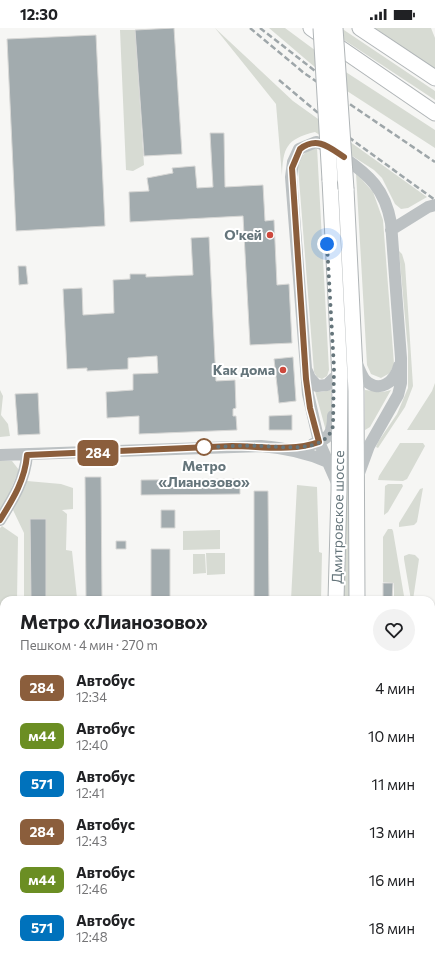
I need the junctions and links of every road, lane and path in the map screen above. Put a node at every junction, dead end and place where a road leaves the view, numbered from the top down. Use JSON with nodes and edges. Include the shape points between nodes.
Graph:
{"nodes":[{"id":1,"x":311,"y":28,"type":"edge"},
{"id":2,"x":321,"y":28,"type":"edge"},
{"id":3,"x":335,"y":28,"type":"edge"},
{"id":4,"x":360,"y":28,"type":"edge"},
{"id":5,"x":435,"y":78,"type":"edge"},
{"id":6,"x":417,"y":100,"type":"junction"},
{"id":7,"x":435,"y":104,"type":"edge"},
{"id":8,"x":435,"y":113,"type":"edge"},
{"id":9,"x":327,"y":178,"type":"junction"},
{"id":10,"x":435,"y":205,"type":"edge"},
{"id":11,"x":391,"y":230,"type":"junction"},
{"id":12,"x":401,"y":358,"type":"junction"},
{"id":13,"x":355,"y":359,"type":"junction"},
{"id":14,"x":306,"y":368,"type":"junction"},
{"id":15,"x":334,"y":378,"type":"junction"},
{"id":16,"x":319,"y":442,"type":"junction"},
{"id":17,"x":288,"y":449,"type":"junction"},
{"id":18,"x":0,"y":455,"type":"edge"},
{"id":19,"x":27,"y":455,"type":"junction"},
{"id":20,"x":328,"y":462,"type":"junction"},
{"id":21,"x":356,"y":481,"type":"junction"},
{"id":22,"x":339,"y":486,"type":"junction"},
{"id":23,"x":0,"y":520,"type":"edge"},
{"id":24,"x":336,"y":596,"type":"edge"},
{"id":25,"x":357,"y":596,"type":"edge"}],
"edges":[{"from":1,"to":6,"type":"main road"},
{"from":2,"to":9,"type":"main road","name":"Дмитровское шоссе","bridge":true},
{"from":3,"to":13,"type":"main road","name":"Дмитровское шоссе","bridge":true},
{"from":4,"to":5,"type":"main road"},
{"from":6,"to":7,"type":"main road"},
{"from":6,"to":8,"type":"main road"},
{"from":9,"to":15,"type":"street"},
{"from":9,"to":22,"type":"main road","name":"Дмитровское шоссе","via":[[340,378]]},
{"from":10,"to":11,"type":"street"},
{"from":11,"to":12,"type":"street","name":"Дмитровское шоссе"},
{"from":11,"to":14,"type":"street","name":"Дмитровское шоссе","via":[[384,199],[366,174],[322,143],[309,144],[300,149],[293,162],[291,177]]},
{"from":12,"to":13,"type":"street","name":"Дмитровское шоссе","via":[[393,380],[380,385],[364,379]]},
{"from":12,"to":21,"type":"street","name":"Дмитровское шоссе","via":[[402,376],[398,395],[369,446]]},
{"from":13,"to":21,"type":"main road","name":"Дмитровское шоссе"},
{"from":14,"to":15,"type":"street","via":[[317,386],[327,385]]},
{"from":14,"to":16,"type":"street","via":[[310,408]]},
{"from":15,"to":16,"type":"street","via":[[333,426],[330,436]]},
{"from":16,"to":17,"type":"street"},
{"from":16,"to":20,"type":"street"},
{"from":17,"to":19,"type":"street","via":[[232,446]]},
{"from":17,"to":20,"type":"street","via":[[311,454]]},
{"from":18,"to":19,"type":"street"},
{"from":19,"to":23,"type":"street","via":[[18,491]]},
{"from":20,"to":22,"type":"street"},
{"from":21,"to":25,"type":"main road","name":"Дмитровское шоссе"},
{"from":22,"to":24,"type":"main road","name":"Дмитровское шоссе"}]}
